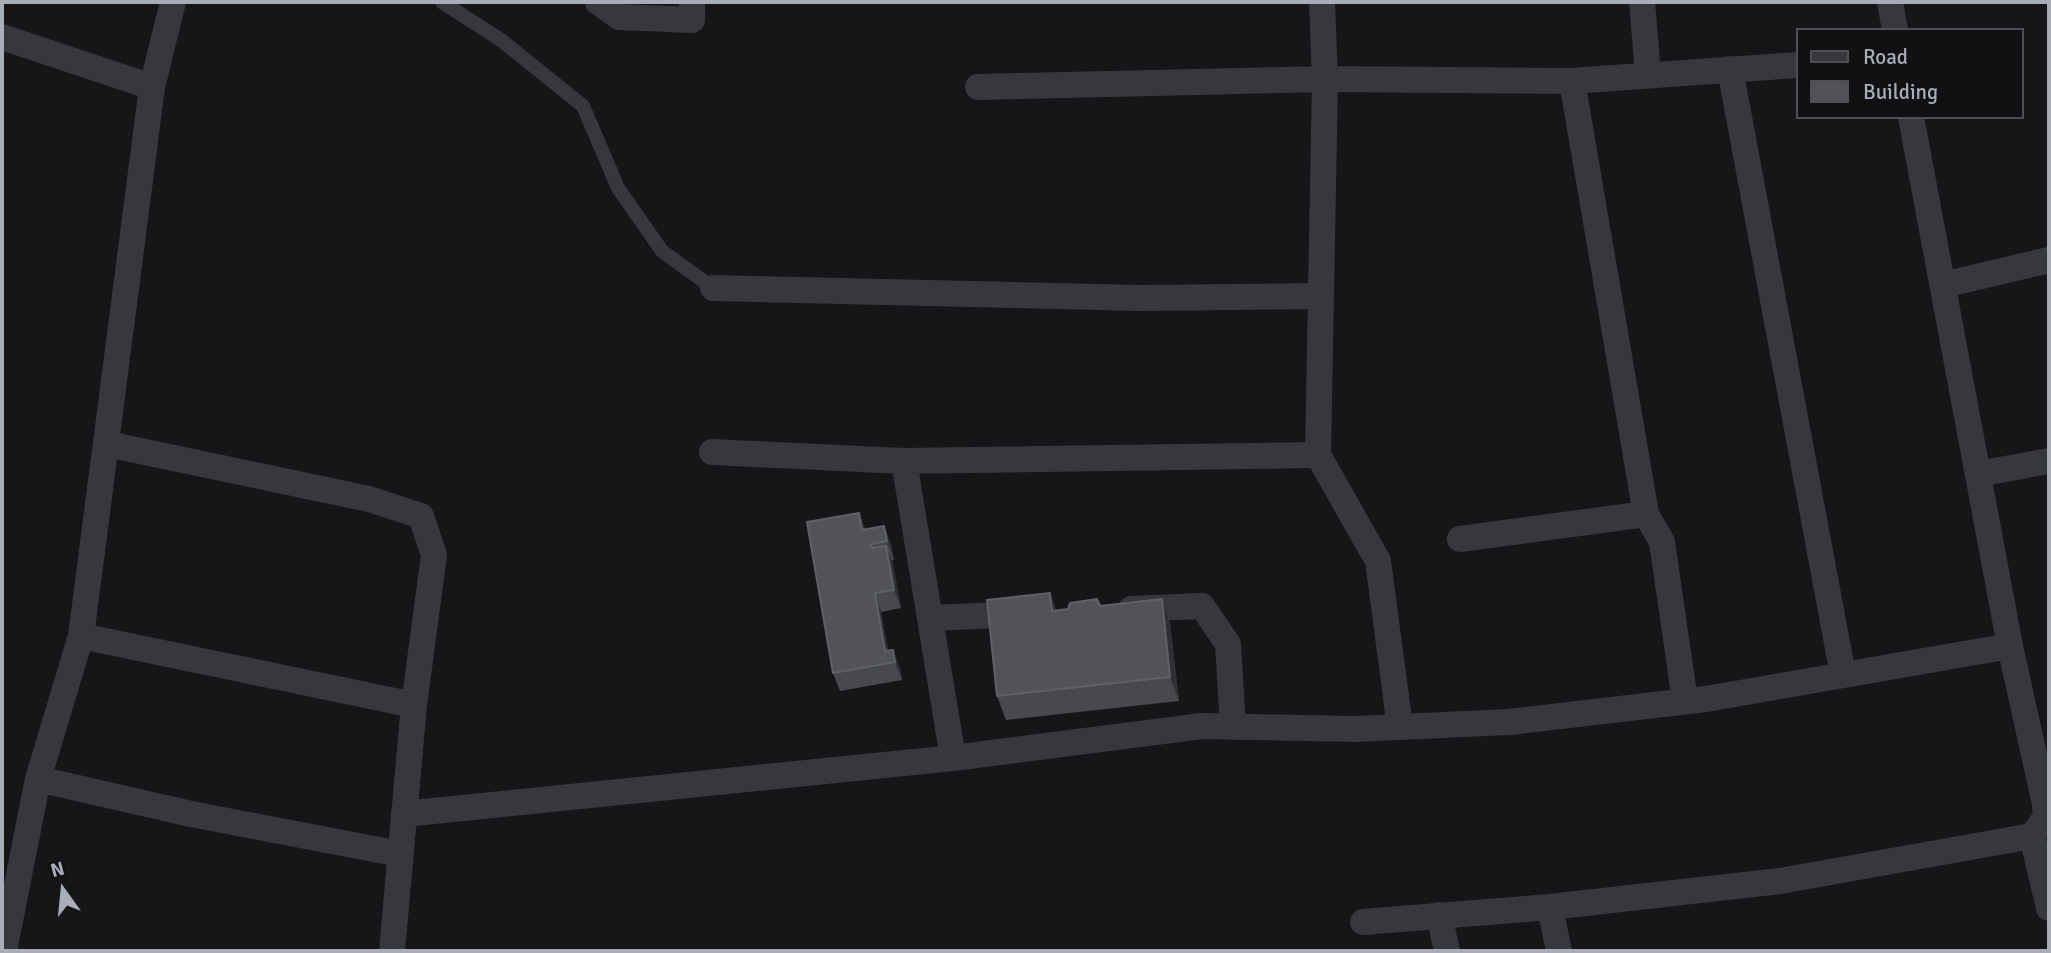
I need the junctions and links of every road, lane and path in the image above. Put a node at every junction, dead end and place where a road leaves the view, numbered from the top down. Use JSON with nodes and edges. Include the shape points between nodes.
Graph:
{"nodes":[{"id":1,"x":173,"y":2,"type":"edge"},
{"id":2,"x":442,"y":2,"type":"edge"},
{"id":3,"x":598,"y":2,"type":"edge"},
{"id":4,"x":692,"y":2,"type":"edge"},
{"id":5,"x":1322,"y":2,"type":"edge"},
{"id":6,"x":1642,"y":2,"type":"edge"},
{"id":7,"x":1890,"y":2,"type":"edge"},
{"id":8,"x":1895,"y":28,"type":"edge"},
{"id":9,"x":3,"y":42,"type":"edge"},
{"id":10,"x":1796,"y":65,"type":"edge"},
{"id":11,"x":1730,"y":69,"type":"junction"},
{"id":12,"x":1648,"y":75,"type":"junction"},
{"id":13,"x":1325,"y":79,"type":"junction"},
{"id":14,"x":1572,"y":81,"type":"junction"},
{"id":15,"x":152,"y":87,"type":"junction"},
{"id":16,"x":978,"y":87,"type":"dead end"},
{"id":17,"x":1911,"y":119,"type":"edge"},
{"id":18,"x":2049,"y":260,"type":"edge"},
{"id":19,"x":1943,"y":285,"type":"junction"},
{"id":20,"x":713,"y":288,"type":"joint"},
{"id":21,"x":1321,"y":296,"type":"junction"},
{"id":22,"x":107,"y":444,"type":"junction"},
{"id":23,"x":712,"y":452,"type":"dead end"},
{"id":24,"x":1318,"y":455,"type":"junction"},
{"id":25,"x":2049,"y":460,"type":"edge"},
{"id":26,"x":904,"y":461,"type":"junction"},
{"id":27,"x":1978,"y":474,"type":"junction"},
{"id":28,"x":1646,"y":514,"type":"junction"},
{"id":29,"x":1460,"y":539,"type":"dead end"},
{"id":30,"x":1107,"y":610,"type":"edge"},
{"id":31,"x":1052,"y":613,"type":"edge"},
{"id":32,"x":930,"y":618,"type":"junction"},
{"id":33,"x":81,"y":636,"type":"junction"},
{"id":34,"x":2010,"y":646,"type":"junction"},
{"id":35,"x":1843,"y":675,"type":"junction"},
{"id":36,"x":1685,"y":701,"type":"junction"},
{"id":37,"x":414,"y":705,"type":"junction"},
{"id":38,"x":1233,"y":727,"type":"junction"},
{"id":39,"x":1399,"y":727,"type":"junction"},
{"id":40,"x":953,"y":758,"type":"junction"},
{"id":41,"x":38,"y":779,"type":"junction"},
{"id":42,"x":2047,"y":803,"type":"edge"},
{"id":43,"x":404,"y":814,"type":"junction"},
{"id":44,"x":2032,"y":836,"type":"junction"},
{"id":45,"x":400,"y":854,"type":"junction"},
{"id":46,"x":1550,"y":907,"type":"junction"},
{"id":47,"x":2049,"y":908,"type":"edge"},
{"id":48,"x":1439,"y":915,"type":"junction"},
{"id":49,"x":1363,"y":922,"type":"dead end"},
{"id":50,"x":4,"y":951,"type":"edge"},
{"id":51,"x":393,"y":951,"type":"edge"},
{"id":52,"x":1447,"y":951,"type":"edge"},
{"id":53,"x":1559,"y":951,"type":"edge"}],
"edges":[{"from":1,"to":15,"type":"street"},
{"from":2,"to":20,"type":"lane","via":[[501,40],[583,106],[618,188],[663,251]]},
{"from":3,"to":4,"type":"street","via":[[620,17],[692,20]]},
{"from":5,"to":13,"type":"street"},
{"from":6,"to":12,"type":"street"},
{"from":7,"to":8,"type":"street"},
{"from":9,"to":15,"type":"street"},
{"from":10,"to":11,"type":"street"},
{"from":11,"to":12,"type":"street"},
{"from":11,"to":35,"type":"street"},
{"from":12,"to":14,"type":"street"},
{"from":13,"to":14,"type":"street"},
{"from":13,"to":16,"type":"street"},
{"from":13,"to":21,"type":"street"},
{"from":14,"to":28,"type":"street"},
{"from":15,"to":22,"type":"street"},
{"from":17,"to":19,"type":"street"},
{"from":18,"to":19,"type":"street"},
{"from":19,"to":27,"type":"street"},
{"from":20,"to":21,"type":"street","via":[[1142,298]]},
{"from":21,"to":24,"type":"street"},
{"from":22,"to":33,"type":"street"},
{"from":22,"to":37,"type":"street","via":[[369,499],[421,516],[434,555]]},
{"from":23,"to":26,"type":"street"},
{"from":24,"to":26,"type":"street"},
{"from":24,"to":39,"type":"street","via":[[1378,561]]},
{"from":25,"to":27,"type":"street"},
{"from":26,"to":32,"type":"street"},
{"from":27,"to":34,"type":"street"},
{"from":28,"to":29,"type":"street"},
{"from":28,"to":36,"type":"street","via":[[1662,542]]},
{"from":30,"to":38,"type":"street","via":[[1202,606],[1228,644]]},
{"from":31,"to":32,"type":"street"},
{"from":32,"to":40,"type":"street"},
{"from":33,"to":37,"type":"street"},
{"from":33,"to":41,"type":"street"},
{"from":34,"to":35,"type":"street"},
{"from":34,"to":42,"type":"street"},
{"from":35,"to":36,"type":"street"},
{"from":36,"to":39,"type":"street","via":[[1509,722]]},
{"from":37,"to":43,"type":"street"},
{"from":38,"to":39,"type":"street"},
{"from":38,"to":40,"type":"street","via":[[1202,726]]},
{"from":40,"to":43,"type":"street"},
{"from":41,"to":45,"type":"street"},
{"from":41,"to":50,"type":"street"},
{"from":42,"to":44,"type":"street","via":[[2046,817]]},
{"from":43,"to":45,"type":"street"},
{"from":44,"to":46,"type":"street","via":[[1780,881]]},
{"from":44,"to":47,"type":"street"},
{"from":45,"to":51,"type":"street"},
{"from":46,"to":48,"type":"street"},
{"from":46,"to":53,"type":"street"},
{"from":48,"to":49,"type":"street"},
{"from":48,"to":52,"type":"street"}]}
